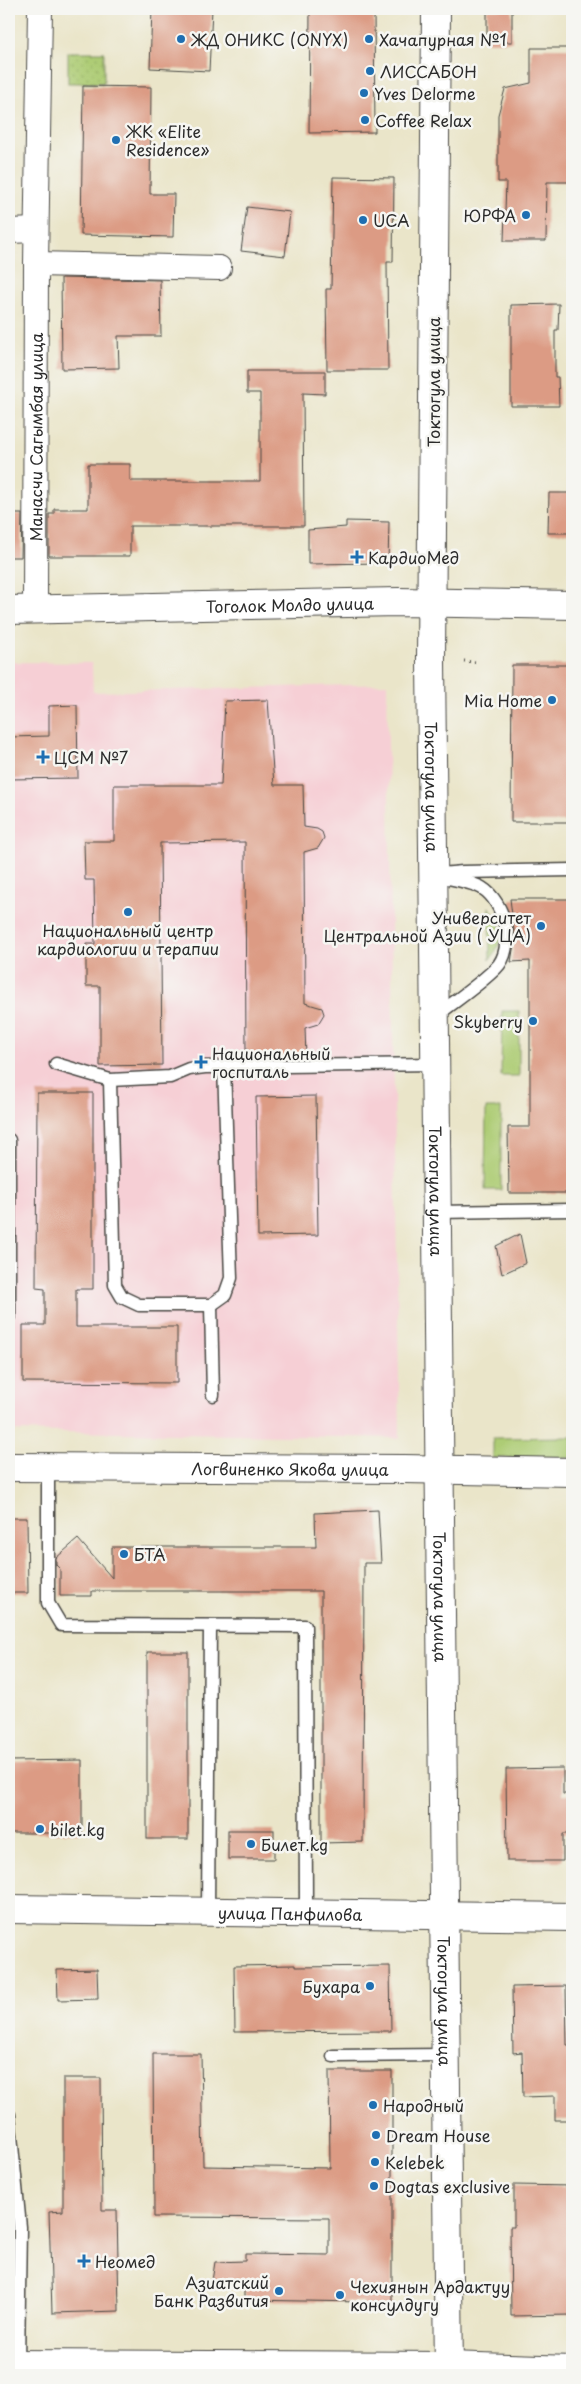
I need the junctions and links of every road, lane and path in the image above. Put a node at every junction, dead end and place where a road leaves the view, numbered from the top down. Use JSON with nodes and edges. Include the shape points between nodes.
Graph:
{"nodes":[{"id":1,"x":40,"y":9,"type":"edge"},
{"id":2,"x":436,"y":9,"type":"edge"},
{"id":3,"x":36,"y":230,"type":"junction"},
{"id":4,"x":9,"y":231,"type":"edge"},
{"id":5,"x":36,"y":264,"type":"junction"},
{"id":6,"x":219,"y":268,"type":"dead end"},
{"id":7,"x":431,"y":602,"type":"junction"},
{"id":8,"x":572,"y":605,"type":"edge"},
{"id":9,"x":9,"y":610,"type":"edge"},
{"id":10,"x":36,"y":610,"type":"junction"},
{"id":11,"x":464,"y":661,"type":"dead end"},
{"id":12,"x":476,"y":662,"type":"dead end"},
{"id":13,"x":572,"y":870,"type":"edge"},
{"id":14,"x":434,"y":875,"type":"junction"},
{"id":15,"x":435,"y":1017,"type":"junction"},
{"id":16,"x":56,"y":1064,"type":"dead end"},
{"id":17,"x":435,"y":1064,"type":"junction"},
{"id":18,"x":224,"y":1066,"type":"junction"},
{"id":19,"x":110,"y":1080,"type":"junction"},
{"id":20,"x":9,"y":1140,"type":"edge"},
{"id":21,"x":10,"y":1194,"type":"edge"},
{"id":22,"x":572,"y":1210,"type":"edge"},
{"id":23,"x":437,"y":1212,"type":"junction"},
{"id":24,"x":9,"y":1283,"type":"edge"},
{"id":25,"x":211,"y":1306,"type":"junction"},
{"id":26,"x":9,"y":1316,"type":"edge"},
{"id":27,"x":213,"y":1395,"type":"dead end"},
{"id":28,"x":9,"y":1467,"type":"edge"},
{"id":29,"x":48,"y":1468,"type":"junction"},
{"id":30,"x":440,"y":1470,"type":"junction"},
{"id":31,"x":572,"y":1472,"type":"edge"},
{"id":32,"x":210,"y":1626,"type":"junction"},
{"id":33,"x":9,"y":1909,"type":"edge"},
{"id":34,"x":208,"y":1912,"type":"junction"},
{"id":35,"x":306,"y":1913,"type":"junction"},
{"id":36,"x":443,"y":1915,"type":"junction"},
{"id":37,"x":572,"y":1917,"type":"edge"},
{"id":38,"x":445,"y":2055,"type":"junction"},
{"id":39,"x":333,"y":2056,"type":"dead end"},
{"id":40,"x":9,"y":2115,"type":"edge"},
{"id":41,"x":15,"y":2227,"type":"edge"},
{"id":42,"x":14,"y":2362,"type":"edge"},
{"id":43,"x":572,"y":2368,"type":"edge"},
{"id":44,"x":449,"y":2370,"type":"edge"}],
"edges":[{"from":1,"to":3,"type":"street","name":"Манасчи Сагымбая улица"},
{"from":2,"to":7,"type":"main road","name":"Токтогула улица"},
{"from":3,"to":4,"type":"street"},
{"from":3,"to":5,"type":"street","name":"Манасчи Сагымбая улица"},
{"from":5,"to":6,"type":"street"},
{"from":5,"to":10,"type":"street","name":"Манасчи Сагымбая улица"},
{"from":7,"to":8,"type":"main road","name":"Тоголок Молдо улица"},
{"from":7,"to":10,"type":"main road","name":"Тоголок Молдо улица"},
{"from":7,"to":14,"type":"main road","name":"Токтогула улица"},
{"from":9,"to":10,"type":"main road","name":"Тоголок Молдо улица"},
{"from":11,"to":12,"type":"path"},
{"from":13,"to":14,"type":"lane"},
{"from":14,"to":15,"type":"main road","name":"Токтогула улица"},
{"from":14,"to":15,"type":"lane","via":[[481,887],[497,904],[505,920],[507,948],[497,967]]},
{"from":15,"to":17,"type":"main road","name":"Токтогула улица"},
{"from":16,"to":19,"type":"lane"},
{"from":17,"to":18,"type":"lane"},
{"from":17,"to":23,"type":"main road","name":"Токтогула улица"},
{"from":18,"to":19,"type":"lane","via":[[189,1069],[170,1077]]},
{"from":18,"to":25,"type":"lane","via":[[231,1278],[225,1295]]},
{"from":19,"to":25,"type":"lane","via":[[116,1285],[122,1298],[139,1305]]},
{"from":20,"to":21,"type":"lane"},
{"from":21,"to":24,"type":"lane"},
{"from":22,"to":23,"type":"lane"},
{"from":23,"to":30,"type":"main road","name":"Токтогула улица"},
{"from":24,"to":26,"type":"lane"},
{"from":25,"to":27,"type":"lane"},
{"from":28,"to":29,"type":"main road","name":"Логвиненко Якова улица"},
{"from":29,"to":30,"type":"main road","name":"Логвиненко Якова улица"},
{"from":29,"to":32,"type":"lane","via":[[48,1603],[61,1625]]},
{"from":30,"to":31,"type":"main road","name":"Логвиненко Якова улица"},
{"from":30,"to":36,"type":"main road","name":"Токтогула улица"},
{"from":32,"to":34,"type":"lane"},
{"from":32,"to":35,"type":"lane","via":[[305,1626]]},
{"from":33,"to":34,"type":"main road","name":"улица Панфилова"},
{"from":34,"to":35,"type":"main road","name":"улица Панфилова"},
{"from":35,"to":36,"type":"main road","name":"улица Панфилова"},
{"from":36,"to":37,"type":"main road","name":"улица Панфилова"},
{"from":36,"to":38,"type":"main road","name":"Токтогула улица"},
{"from":38,"to":39,"type":"lane"},
{"from":38,"to":44,"type":"main road","name":"Токтогула улица"},
{"from":40,"to":41,"type":"lane"},
{"from":41,"to":42,"type":"lane"},
{"from":42,"to":44,"type":"street"},
{"from":43,"to":44,"type":"street"}]}
